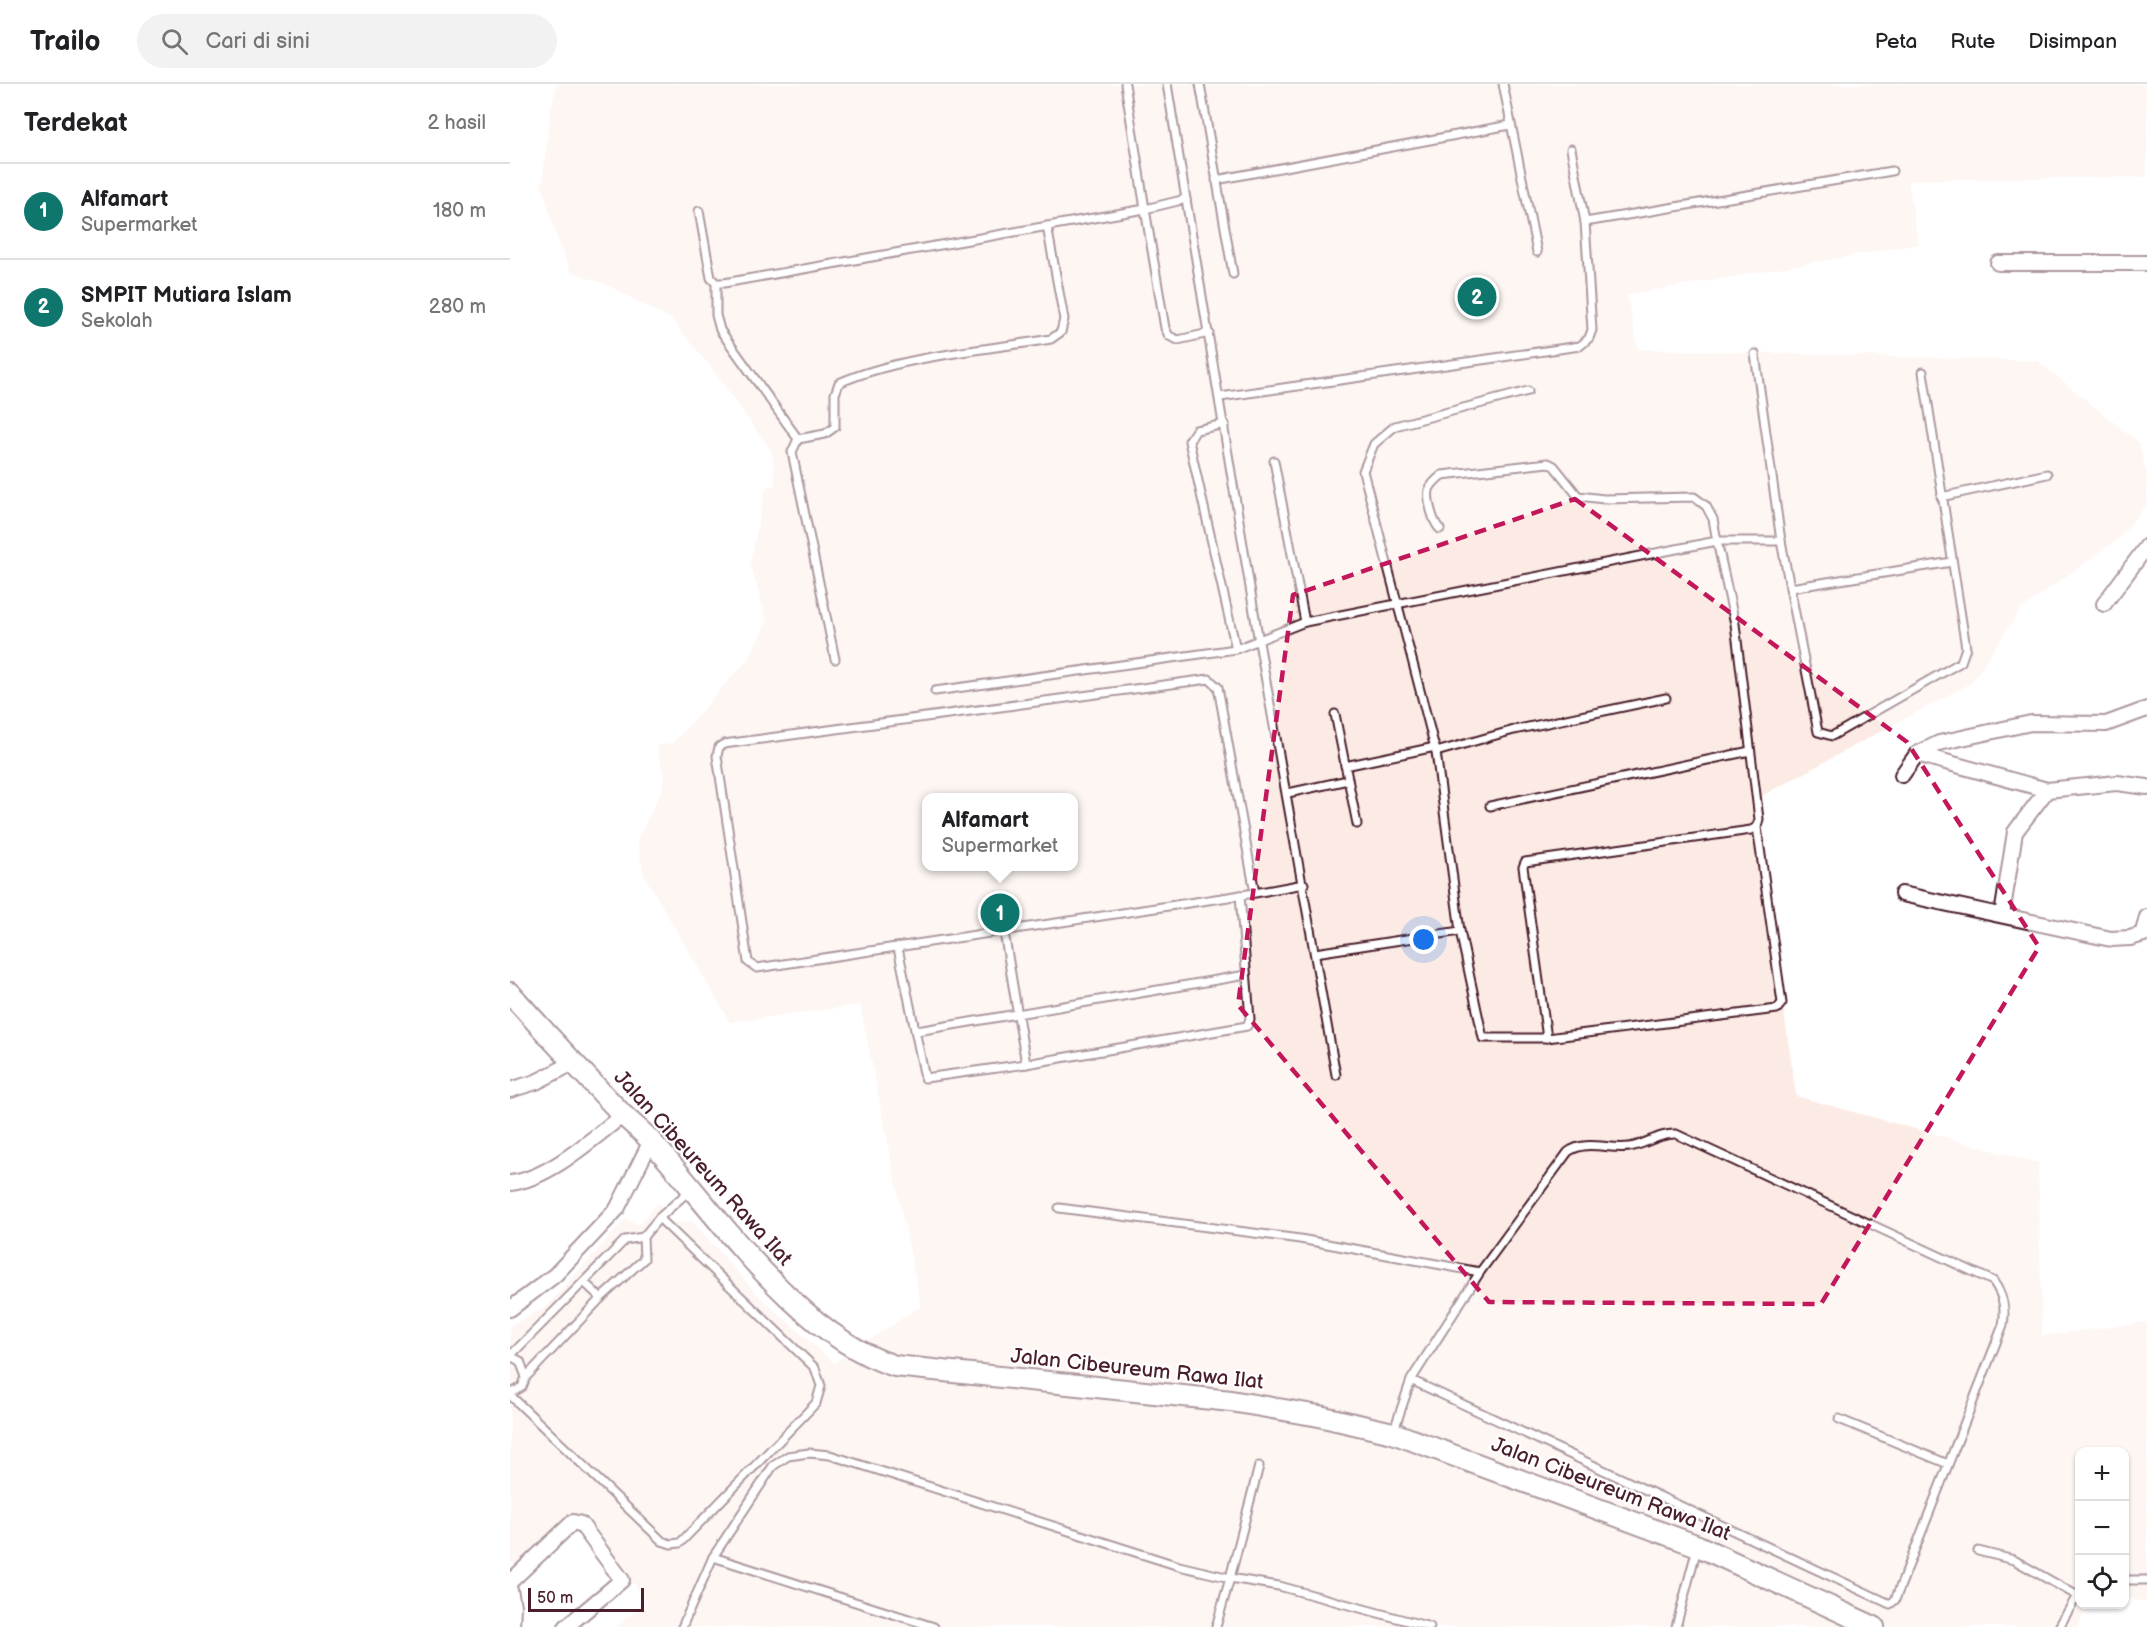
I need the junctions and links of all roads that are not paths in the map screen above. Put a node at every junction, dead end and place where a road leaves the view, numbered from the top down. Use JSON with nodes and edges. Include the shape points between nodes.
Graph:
{"nodes":[{"id":1,"x":1125,"y":84,"type":"edge"},
{"id":2,"x":1167,"y":84,"type":"edge"},
{"id":3,"x":1200,"y":84,"type":"edge"},
{"id":4,"x":1503,"y":84,"type":"edge"},
{"id":5,"x":1510,"y":125,"type":"junction"},
{"id":6,"x":1571,"y":149,"type":"dead end"},
{"id":7,"x":1892,"y":171,"type":"dead end"},
{"id":8,"x":1216,"y":180,"type":"junction"},
{"id":9,"x":1186,"y":199,"type":"junction"},
{"id":10,"x":1145,"y":209,"type":"junction"},
{"id":11,"x":699,"y":211,"type":"dead end"},
{"id":12,"x":1585,"y":222,"type":"junction"},
{"id":13,"x":1047,"y":226,"type":"junction"},
{"id":14,"x":1537,"y":252,"type":"dead end"},
{"id":15,"x":1998,"y":263,"type":"dead end"},
{"id":16,"x":2147,"y":263,"type":"edge"},
{"id":17,"x":1233,"y":274,"type":"dead end"},
{"id":18,"x":716,"y":283,"type":"junction"},
{"id":19,"x":1209,"y":333,"type":"junction"},
{"id":20,"x":1755,"y":354,"type":"dead end"},
{"id":21,"x":1923,"y":372,"type":"dead end"},
{"id":22,"x":1528,"y":390,"type":"dead end"},
{"id":23,"x":1220,"y":397,"type":"junction"},
{"id":24,"x":1225,"y":424,"type":"junction"},
{"id":25,"x":798,"y":439,"type":"junction"},
{"id":26,"x":1274,"y":461,"type":"dead end"},
{"id":27,"x":2047,"y":474,"type":"dead end"},
{"id":28,"x":1941,"y":497,"type":"junction"},
{"id":29,"x":1440,"y":529,"type":"dead end"},
{"id":30,"x":1717,"y":541,"type":"junction"},
{"id":31,"x":1781,"y":541,"type":"junction"},
{"id":32,"x":2147,"y":546,"type":"edge"},
{"id":33,"x":1952,"y":562,"type":"junction"},
{"id":34,"x":1790,"y":588,"type":"junction"},
{"id":35,"x":1396,"y":603,"type":"junction"},
{"id":36,"x":2104,"y":604,"type":"dead end"},
{"id":37,"x":1305,"y":622,"type":"junction"},
{"id":38,"x":1259,"y":642,"type":"junction"},
{"id":39,"x":1236,"y":649,"type":"junction"},
{"id":40,"x":835,"y":658,"type":"dead end"},
{"id":41,"x":935,"y":692,"type":"dead end"},
{"id":42,"x":1666,"y":699,"type":"dead end"},
{"id":43,"x":2147,"y":709,"type":"edge"},
{"id":44,"x":1335,"y":714,"type":"dead end"},
{"id":45,"x":1435,"y":750,"type":"junction"},
{"id":46,"x":1750,"y":751,"type":"junction"},
{"id":47,"x":1917,"y":754,"type":"junction"},
{"id":48,"x":1345,"y":766,"type":"junction"},
{"id":49,"x":1902,"y":775,"type":"dead end"},
{"id":50,"x":1348,"y":780,"type":"junction"},
{"id":51,"x":2147,"y":787,"type":"edge"},
{"id":52,"x":2047,"y":790,"type":"junction"},
{"id":53,"x":1288,"y":793,"type":"junction"},
{"id":54,"x":1490,"y":806,"type":"dead end"},
{"id":55,"x":1357,"y":824,"type":"dead end"},
{"id":56,"x":1757,"y":826,"type":"junction"},
{"id":57,"x":1304,"y":884,"type":"junction"},
{"id":58,"x":1255,"y":893,"type":"junction"},
{"id":59,"x":1902,"y":894,"type":"dead end"},
{"id":60,"x":1240,"y":895,"type":"junction"},
{"id":61,"x":2002,"y":915,"type":"junction"},
{"id":62,"x":2147,"y":917,"type":"edge"},
{"id":63,"x":1460,"y":930,"type":"junction"},
{"id":64,"x":1004,"y":932,"type":"junction"},
{"id":65,"x":2145,"y":933,"type":"edge"},
{"id":66,"x":898,"y":948,"type":"junction"},
{"id":67,"x":1315,"y":953,"type":"junction"},
{"id":68,"x":1246,"y":975,"type":"junction"},
{"id":69,"x":510,"y":993,"type":"edge"},
{"id":70,"x":1017,"y":1012,"type":"junction"},
{"id":71,"x":917,"y":1031,"type":"junction"},
{"id":72,"x":1547,"y":1038,"type":"junction"},
{"id":73,"x":575,"y":1062,"type":"junction"},
{"id":74,"x":1026,"y":1064,"type":"junction"},
{"id":75,"x":1336,"y":1075,"type":"dead end"},
{"id":76,"x":510,"y":1090,"type":"edge"},
{"id":77,"x":623,"y":1115,"type":"junction"},
{"id":78,"x":651,"y":1141,"type":"junction"},
{"id":79,"x":510,"y":1183,"type":"edge"},
{"id":80,"x":690,"y":1190,"type":"junction"},
{"id":81,"x":1059,"y":1208,"type":"dead end"},
{"id":82,"x":659,"y":1218,"type":"junction"},
{"id":83,"x":643,"y":1237,"type":"junction"},
{"id":84,"x":1480,"y":1272,"type":"junction"},
{"id":85,"x":585,"y":1283,"type":"junction"},
{"id":86,"x":601,"y":1298,"type":"junction"},
{"id":87,"x":510,"y":1309,"type":"edge"},
{"id":88,"x":510,"y":1356,"type":"edge"},
{"id":89,"x":526,"y":1377,"type":"junction"},
{"id":90,"x":1411,"y":1380,"type":"junction"},
{"id":91,"x":510,"y":1395,"type":"edge"},
{"id":92,"x":1839,"y":1419,"type":"dead end"},
{"id":93,"x":1393,"y":1433,"type":"junction"},
{"id":94,"x":1948,"y":1464,"type":"junction"},
{"id":95,"x":1259,"y":1466,"type":"dead end"},
{"id":96,"x":1698,"y":1546,"type":"junction"},
{"id":97,"x":1978,"y":1551,"type":"dead end"},
{"id":98,"x":713,"y":1557,"type":"junction"},
{"id":99,"x":1230,"y":1578,"type":"junction"},
{"id":100,"x":2129,"y":1580,"type":"edge"},
{"id":101,"x":2147,"y":1580,"type":"edge"},
{"id":102,"x":510,"y":1582,"type":"edge"},
{"id":103,"x":510,"y":1590,"type":"edge"},
{"id":104,"x":2075,"y":1592,"type":"edge"},
{"id":105,"x":2075,"y":1600,"type":"edge"},
{"id":106,"x":512,"y":1627,"type":"edge"},
{"id":107,"x":566,"y":1627,"type":"edge"},
{"id":108,"x":682,"y":1627,"type":"edge"},
{"id":109,"x":934,"y":1627,"type":"edge"},
{"id":110,"x":1216,"y":1627,"type":"edge"},
{"id":111,"x":1430,"y":1627,"type":"edge"},
{"id":112,"x":1676,"y":1627,"type":"edge"},
{"id":113,"x":1874,"y":1627,"type":"edge"},
{"id":114,"x":2060,"y":1627,"type":"edge"}],
"edges":[{"from":1,"to":10,"type":"lane"},
{"from":2,"to":9,"type":"lane"},
{"from":3,"to":8,"type":"lane"},
{"from":4,"to":5,"type":"lane"},
{"from":5,"to":8,"type":"lane"},
{"from":5,"to":14,"type":"lane"},
{"from":6,"to":12,"type":"lane"},
{"from":7,"to":12,"type":"lane"},
{"from":8,"to":17,"type":"lane"},
{"from":9,"to":10,"type":"lane"},
{"from":9,"to":19,"type":"lane"},
{"from":10,"to":13,"type":"lane"},
{"from":10,"to":19,"type":"lane","via":[[1169,336],[1178,340]]},
{"from":11,"to":18,"type":"lane","via":[[711,278]]},
{"from":12,"to":23,"type":"lane","via":[[1592,330],[1580,346]]},
{"from":13,"to":18,"type":"lane"},
{"from":13,"to":25,"type":"lane","via":[[1064,319],[1061,332],[1050,339],[880,369],[839,383],[835,427],[825,434]]},
{"from":15,"to":16,"type":"street"},
{"from":18,"to":25,"type":"lane","via":[[720,330]]},
{"from":19,"to":23,"type":"lane"},
{"from":20,"to":31,"type":"lane"},
{"from":21,"to":28,"type":"lane"},
{"from":22,"to":35,"type":"lane","via":[[1395,426],[1374,444],[1362,471]]},
{"from":23,"to":24,"type":"lane"},
{"from":24,"to":38,"type":"lane"},
{"from":24,"to":39,"type":"lane","via":[[1196,430],[1189,441]]},
{"from":25,"to":40,"type":"lane","via":[[792,452]]},
{"from":26,"to":37,"type":"lane"},
{"from":27,"to":28,"type":"lane"},
{"from":28,"to":33,"type":"lane"},
{"from":29,"to":30,"type":"lane","via":[[1428,492],[1442,475],[1548,463],[1578,496],[1588,499],[1694,497],[1706,506],[1713,519]]},
{"from":30,"to":31,"type":"lane"},
{"from":30,"to":35,"type":"lane"},
{"from":30,"to":46,"type":"lane","via":[[1735,624]]},
{"from":31,"to":34,"type":"lane"},
{"from":32,"to":36,"type":"street"},
{"from":33,"to":34,"type":"lane"},
{"from":33,"to":34,"type":"lane","via":[[1966,648],[1961,662],[1832,736],[1818,732]]},
{"from":35,"to":37,"type":"lane"},
{"from":35,"to":45,"type":"lane"},
{"from":37,"to":38,"type":"lane"},
{"from":38,"to":39,"type":"lane"},
{"from":38,"to":53,"type":"lane"},
{"from":39,"to":41,"type":"lane"},
{"from":42,"to":45,"type":"lane"},
{"from":43,"to":47,"type":"street","via":[[2106,724],[2016,725],[1939,743]]},
{"from":44,"to":48,"type":"lane"},
{"from":45,"to":48,"type":"lane"},
{"from":45,"to":63,"type":"lane"},
{"from":46,"to":54,"type":"lane"},
{"from":46,"to":56,"type":"lane"},
{"from":47,"to":49,"type":"street"},
{"from":47,"to":52,"type":"street"},
{"from":48,"to":50,"type":"lane"},
{"from":50,"to":53,"type":"lane"},
{"from":50,"to":55,"type":"lane"},
{"from":51,"to":52,"type":"street","via":[[2094,783]]},
{"from":52,"to":61,"type":"street","via":[[2017,826]]},
{"from":53,"to":57,"type":"lane"},
{"from":56,"to":72,"type":"lane","via":[[1751,830],[1525,862]]},
{"from":56,"to":72,"type":"lane","via":[[1782,1003],[1777,1009]]},
{"from":57,"to":58,"type":"lane"},
{"from":57,"to":67,"type":"lane"},
{"from":58,"to":60,"type":"lane"},
{"from":58,"to":66,"type":"lane","via":[[1218,687],[1209,679],[719,747],[717,756],[751,967]]},
{"from":59,"to":61,"type":"street"},
{"from":60,"to":64,"type":"lane"},
{"from":60,"to":68,"type":"lane"},
{"from":61,"to":65,"type":"street","via":[[2111,939]]},
{"from":62,"to":65,"type":"street"},
{"from":63,"to":67,"type":"lane"},
{"from":63,"to":72,"type":"lane","via":[[1483,1038]]},
{"from":64,"to":66,"type":"lane"},
{"from":64,"to":70,"type":"lane"},
{"from":66,"to":71,"type":"lane"},
{"from":67,"to":75,"type":"lane"},
{"from":68,"to":70,"type":"lane"},
{"from":68,"to":74,"type":"lane","via":[[1250,1019],[1245,1027]]},
{"from":69,"to":73,"type":"street","name":"Jalan Cibeureum Rawa Ilat"},
{"from":70,"to":71,"type":"lane"},
{"from":70,"to":74,"type":"lane"},
{"from":71,"to":74,"type":"lane","via":[[925,1078]]},
{"from":73,"to":76,"type":"street"},
{"from":73,"to":77,"type":"street","name":"Jalan Cibeureum Rawa Ilat"},
{"from":77,"to":78,"type":"street","name":"Jalan Cibeureum Rawa Ilat"},
{"from":77,"to":79,"type":"street","via":[[578,1151],[531,1178]]},
{"from":78,"to":80,"type":"street","name":"Jalan Cibeureum Rawa Ilat"},
{"from":78,"to":87,"type":"street","via":[[617,1209],[555,1275]]},
{"from":80,"to":82,"type":"lane"},
{"from":80,"to":93,"type":"street","name":"Jalan Cibeureum Rawa Ilat","via":[[774,1282],[869,1358],[907,1368],[1231,1401]]},
{"from":81,"to":84,"type":"lane","via":[[1300,1239]]},
{"from":82,"to":83,"type":"lane"},
{"from":82,"to":91,"type":"lane","via":[[815,1368],[822,1386],[816,1403],[680,1543],[671,1544],[662,1541]]},
{"from":83,"to":85,"type":"lane","via":[[625,1240]]},
{"from":83,"to":86,"type":"lane","via":[[644,1259]]},
{"from":84,"to":90,"type":"lane"},
{"from":84,"to":94,"type":"lane","via":[[1574,1148],[1630,1147],[1676,1134],[1993,1281],[2003,1301],[2003,1325]]},
{"from":85,"to":86,"type":"lane"},
{"from":85,"to":88,"type":"lane"},
{"from":86,"to":89,"type":"lane"},
{"from":88,"to":89,"type":"lane","via":[[524,1366]]},
{"from":89,"to":91,"type":"lane","via":[[522,1387]]},
{"from":90,"to":93,"type":"lane"},
{"from":90,"to":94,"type":"lane","via":[[1890,1604],[1895,1600]]},
{"from":92,"to":94,"type":"lane"},
{"from":93,"to":96,"type":"street","name":"Jalan Cibeureum Rawa Ilat"},
{"from":95,"to":99,"type":"lane"},
{"from":96,"to":112,"type":"lane"},
{"from":96,"to":113,"type":"street","name":"Jalan Cibeureum Rawa Ilat"},
{"from":97,"to":104,"type":"lane","via":[[2014,1560]]},
{"from":98,"to":99,"type":"lane","via":[[773,1466],[788,1456],[809,1453],[830,1455],[1179,1566]]},
{"from":98,"to":108,"type":"lane"},
{"from":98,"to":109,"type":"lane"},
{"from":99,"to":110,"type":"lane"},
{"from":99,"to":111,"type":"lane","via":[[1311,1593]]},
{"from":100,"to":101,"type":"lane"},
{"from":102,"to":107,"type":"street","via":[[575,1522],[581,1524],[621,1576],[619,1584]]},
{"from":103,"to":106,"type":"street"},
{"from":105,"to":114,"type":"lane"}]}
